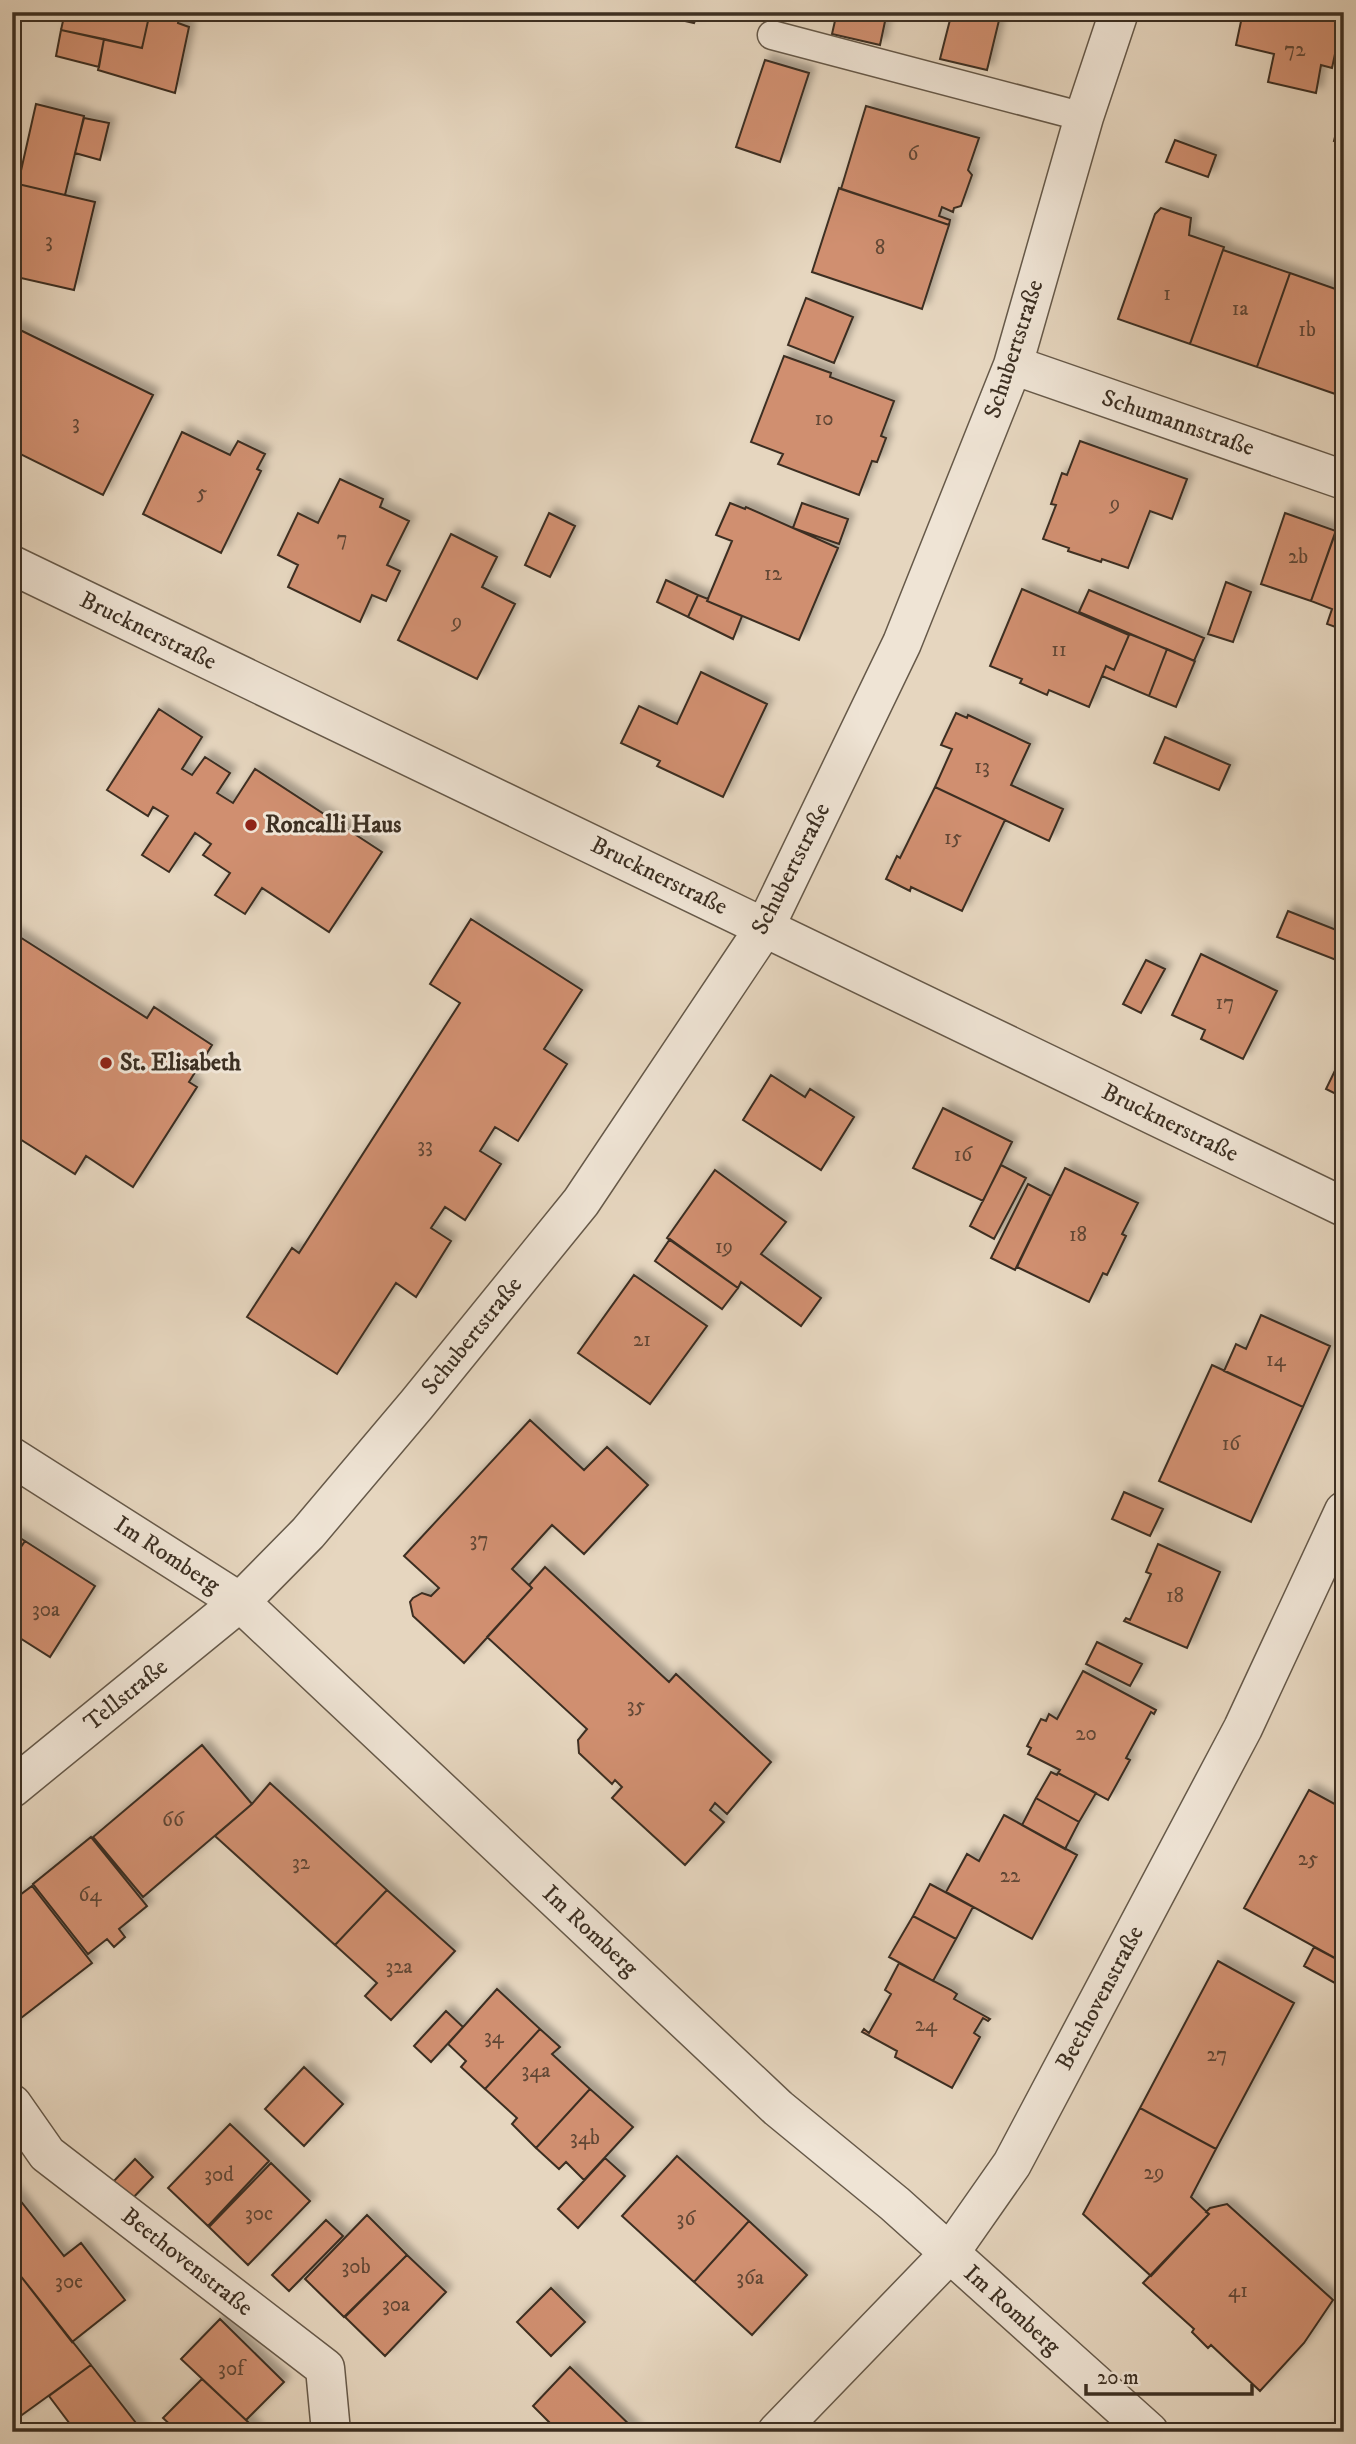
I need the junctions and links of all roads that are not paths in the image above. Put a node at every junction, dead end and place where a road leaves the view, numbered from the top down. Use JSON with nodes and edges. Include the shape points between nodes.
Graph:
{"nodes":[{"id":1,"x":1119,"y":12,"type":"edge"},
{"id":2,"x":772,"y":35,"type":"dead end"},
{"id":3,"x":1084,"y":117,"type":"junction"},
{"id":4,"x":1013,"y":365,"type":"junction"},
{"id":5,"x":1344,"y":480,"type":"edge"},
{"id":6,"x":12,"y":565,"type":"edge"},
{"id":7,"x":765,"y":927,"type":"junction"},
{"id":8,"x":1344,"y":1207,"type":"edge"},
{"id":9,"x":12,"y":1457,"type":"edge"},
{"id":10,"x":1344,"y":1511,"type":"edge"},
{"id":11,"x":240,"y":1602,"type":"junction"},
{"id":12,"x":12,"y":1788,"type":"edge"},
{"id":13,"x":12,"y":2104,"type":"edge"},
{"id":14,"x":950,"y":2254,"type":"junction"},
{"id":15,"x":331,"y":2432,"type":"edge"},
{"id":16,"x":778,"y":2432,"type":"edge"},
{"id":17,"x":1149,"y":2432,"type":"edge"}],
"edges":[{"from":1,"to":3,"type":"street","name":"Schubertstraße"},
{"from":2,"to":3,"type":"lane"},
{"from":3,"to":4,"type":"street","name":"Schubertstraße"},
{"from":4,"to":5,"type":"street","name":"Schumannstraße"},
{"from":4,"to":7,"type":"street","name":"Schubertstraße","via":[[902,643]]},
{"from":6,"to":7,"type":"street","name":"Brucknerstraße"},
{"from":7,"to":8,"type":"street","name":"Brucknerstraße"},
{"from":7,"to":11,"type":"street","name":"Schubertstraße","via":[[581,1202],[317,1524]]},
{"from":9,"to":11,"type":"street","name":"Im Romberg"},
{"from":10,"to":14,"type":"street","name":"Beethovenstraße","via":[[1244,1728],[1012,2164]]},
{"from":11,"to":12,"type":"street","name":"Tellstraße"},
{"from":11,"to":14,"type":"street","name":"Im Romberg","via":[[778,2108]]},
{"from":13,"to":15,"type":"street","name":"Beethovenstraße","via":[[47,2154],[325,2368]]},
{"from":14,"to":16,"type":"street","name":"Beethovenstraße"},
{"from":14,"to":17,"type":"street","name":"Im Romberg"}]}
